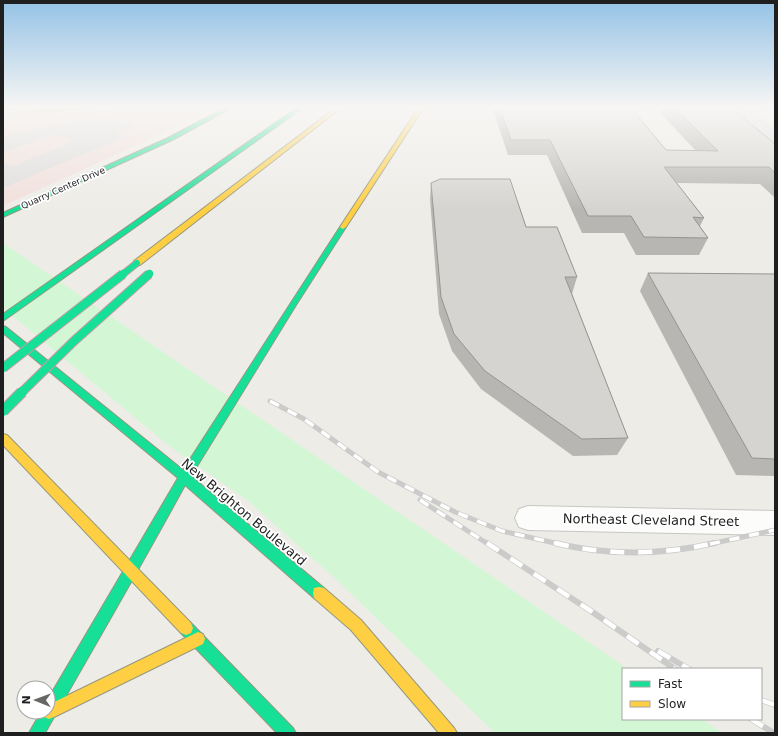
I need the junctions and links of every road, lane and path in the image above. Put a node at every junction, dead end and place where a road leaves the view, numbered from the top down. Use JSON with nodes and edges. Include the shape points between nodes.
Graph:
{"nodes":[{"id":1,"x":165,"y":141,"type":"edge"},
{"id":2,"x":254,"y":141,"type":"edge"},
{"id":3,"x":296,"y":141,"type":"edge"},
{"id":4,"x":297,"y":141,"type":"edge"},
{"id":5,"x":400,"y":141,"type":"edge"},
{"id":6,"x":3,"y":215,"type":"edge"},
{"id":7,"x":215,"y":215,"type":"dead end"},
{"id":8,"x":153,"y":270,"type":"dead end"},
{"id":9,"x":3,"y":318,"type":"edge"},
{"id":10,"x":3,"y":329,"type":"edge"},
{"id":11,"x":3,"y":368,"type":"edge"},
{"id":12,"x":3,"y":411,"type":"edge"},
{"id":13,"x":3,"y":438,"type":"edge"},
{"id":14,"x":184,"y":477,"type":"junction"},
{"id":15,"x":528,"y":518,"type":"dead end"},
{"id":16,"x":775,"y":523,"type":"edge"},
{"id":17,"x":132,"y":570,"type":"junction"},
{"id":18,"x":198,"y":640,"type":"junction"},
{"id":19,"x":56,"y":700,"type":"edge"},
{"id":20,"x":56,"y":709,"type":"edge"},
{"id":21,"x":44,"y":720,"type":"edge"},
{"id":22,"x":37,"y":733,"type":"edge"},
{"id":23,"x":288,"y":733,"type":"edge"},
{"id":24,"x":449,"y":733,"type":"edge"}],
"edges":[{"from":1,"to":6,"type":"main road","name":"Quarry Center Drive"},
{"from":2,"to":9,"type":"main road"},
{"from":3,"to":11,"type":"main road","bridge":true},
{"from":4,"to":7,"type":"main road"},
{"from":5,"to":14,"type":"main road","via":[[292,305]]},
{"from":8,"to":12,"type":"main road","bridge":true,"via":[[74,341]]},
{"from":10,"to":14,"type":"main road","name":"New Brighton Boulevard"},
{"from":13,"to":17,"type":"main road"},
{"from":14,"to":17,"type":"main road"},
{"from":14,"to":24,"type":"main road","name":"New Brighton Boulevard","via":[[356,625]]},
{"from":15,"to":16,"type":"street","name":"Northeast Cleveland Street"},
{"from":17,"to":18,"type":"main road"},
{"from":17,"to":19,"type":"main road"},
{"from":18,"to":20,"type":"main road"},
{"from":18,"to":23,"type":"main road"},
{"from":21,"to":22,"type":"main road"}]}
